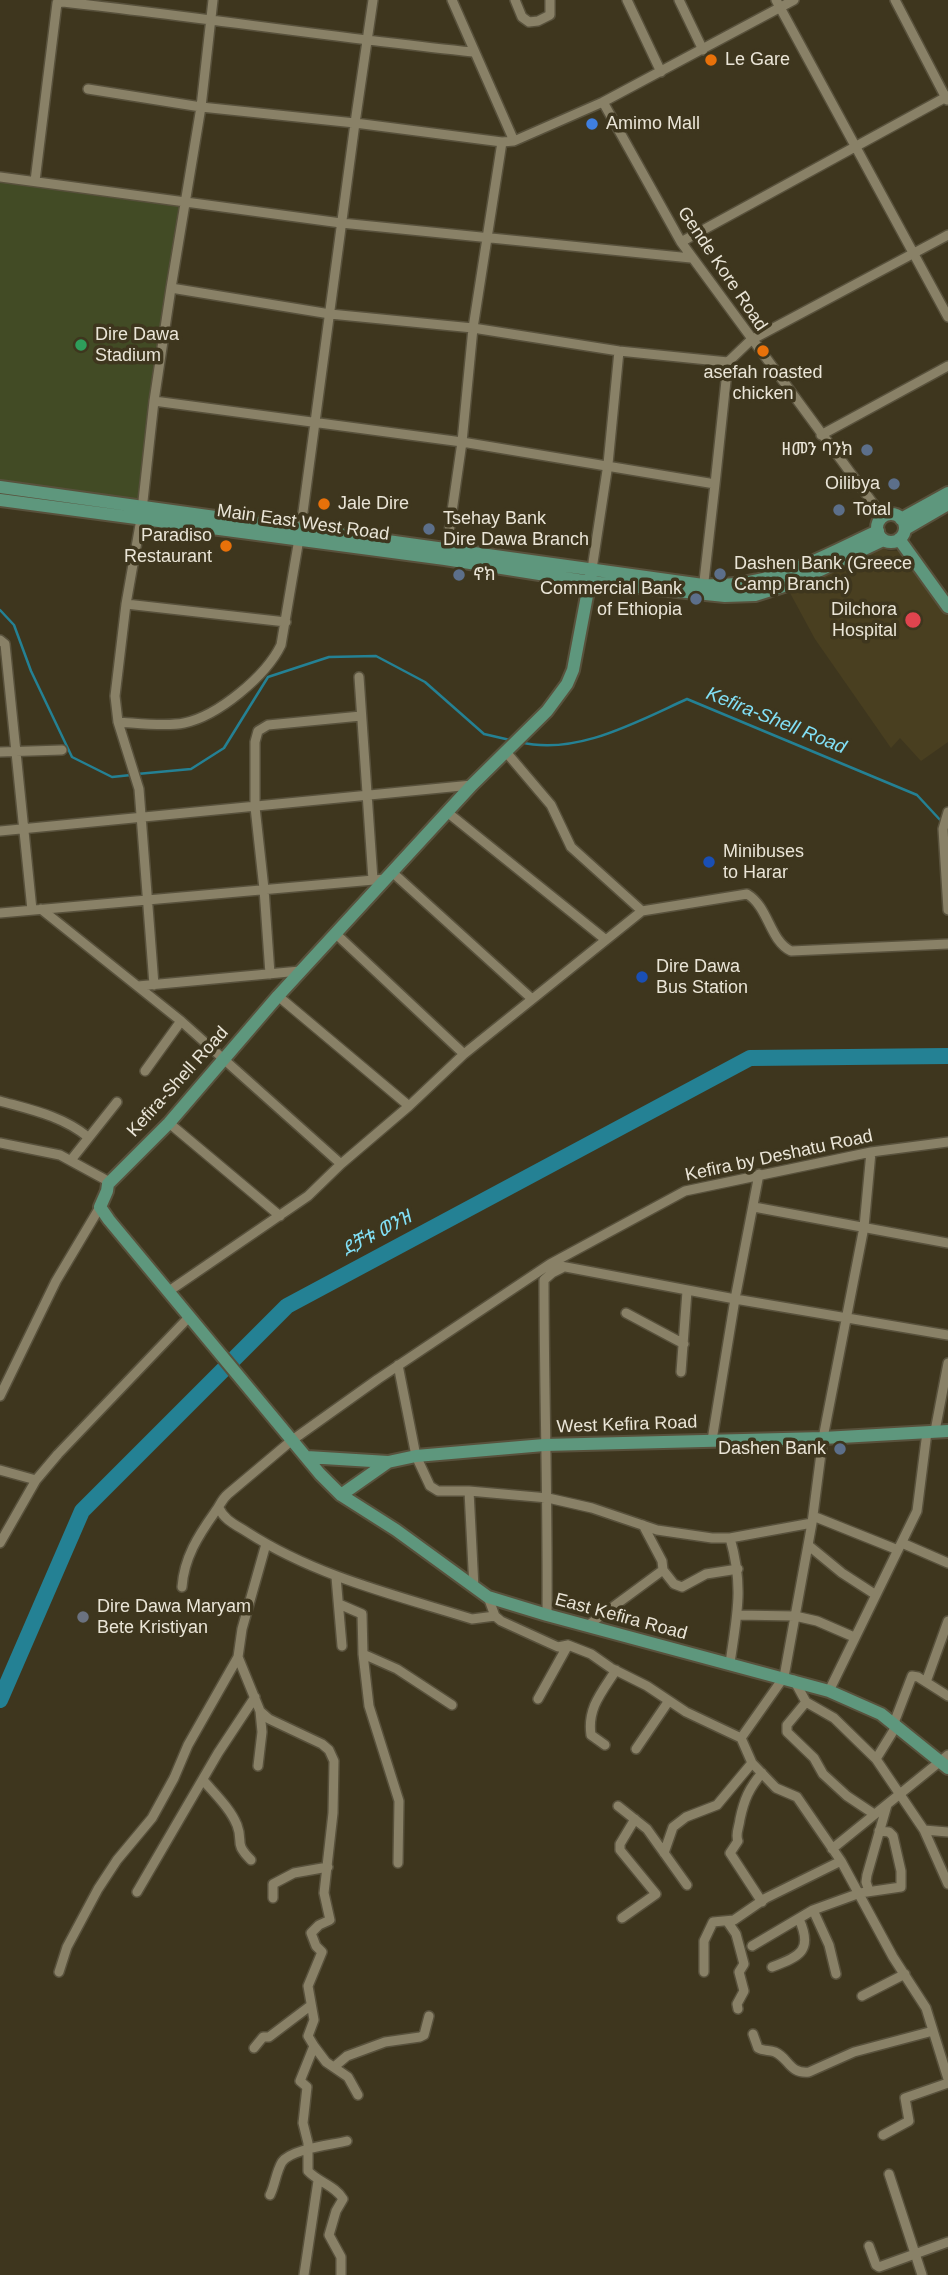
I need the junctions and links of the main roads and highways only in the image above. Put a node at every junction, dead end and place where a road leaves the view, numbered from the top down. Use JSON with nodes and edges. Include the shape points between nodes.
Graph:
{"nodes":[{"id":1,"x":0,"y":486,"type":"edge"},
{"id":2,"x":948,"y":493,"type":"edge"},
{"id":3,"x":0,"y":499,"type":"edge"},
{"id":4,"x":45,"y":499,"type":"junction"},
{"id":5,"x":948,"y":504,"type":"edge"},
{"id":6,"x":902,"y":529,"type":"junction"},
{"id":7,"x":880,"y":535,"type":"junction"},
{"id":8,"x":591,"y":575,"type":"junction"},
{"id":9,"x":948,"y":607,"type":"edge"},
{"id":10,"x":937,"y":1431,"type":"edge"},
{"id":11,"x":307,"y":1457,"type":"junction"},
{"id":12,"x":388,"y":1462,"type":"junction"},
{"id":13,"x":341,"y":1495,"type":"junction"},
{"id":14,"x":945,"y":1762,"type":"edge"}],
"edges":[{"from":1,"to":4,"type":"main road","name":"Main East West Road"},
{"from":2,"to":6,"type":"main road"},
{"from":3,"to":4,"type":"main road","name":"Main East West Road"},
{"from":4,"to":8,"type":"main road","name":"Main East West Road"},
{"from":5,"to":6,"type":"main road"},
{"from":6,"to":7,"type":"main road","via":[[891,542]]},
{"from":6,"to":7,"type":"main road","via":[[890,515],[878,523]]},
{"from":6,"to":9,"type":"main road"},
{"from":7,"to":8,"type":"main road","name":"Main East West Road","via":[[838,556],[739,585],[703,589]]},
{"from":8,"to":11,"type":"main road","name":"Kefira-Shell Road","via":[[577,656],[567,684],[547,711],[383,877],[169,1123],[108,1184],[100,1206]]},
{"from":10,"to":12,"type":"main road","name":"West Kefira Road","via":[[544,1445]]},
{"from":11,"to":12,"type":"main road","name":"West Kefira Road"},
{"from":11,"to":13,"type":"main road","name":"East Kefira Road"},
{"from":12,"to":13,"type":"main road"},
{"from":13,"to":14,"type":"main road","name":"East Kefira Road","via":[[488,1597],[830,1690],[881,1714]]}]}
